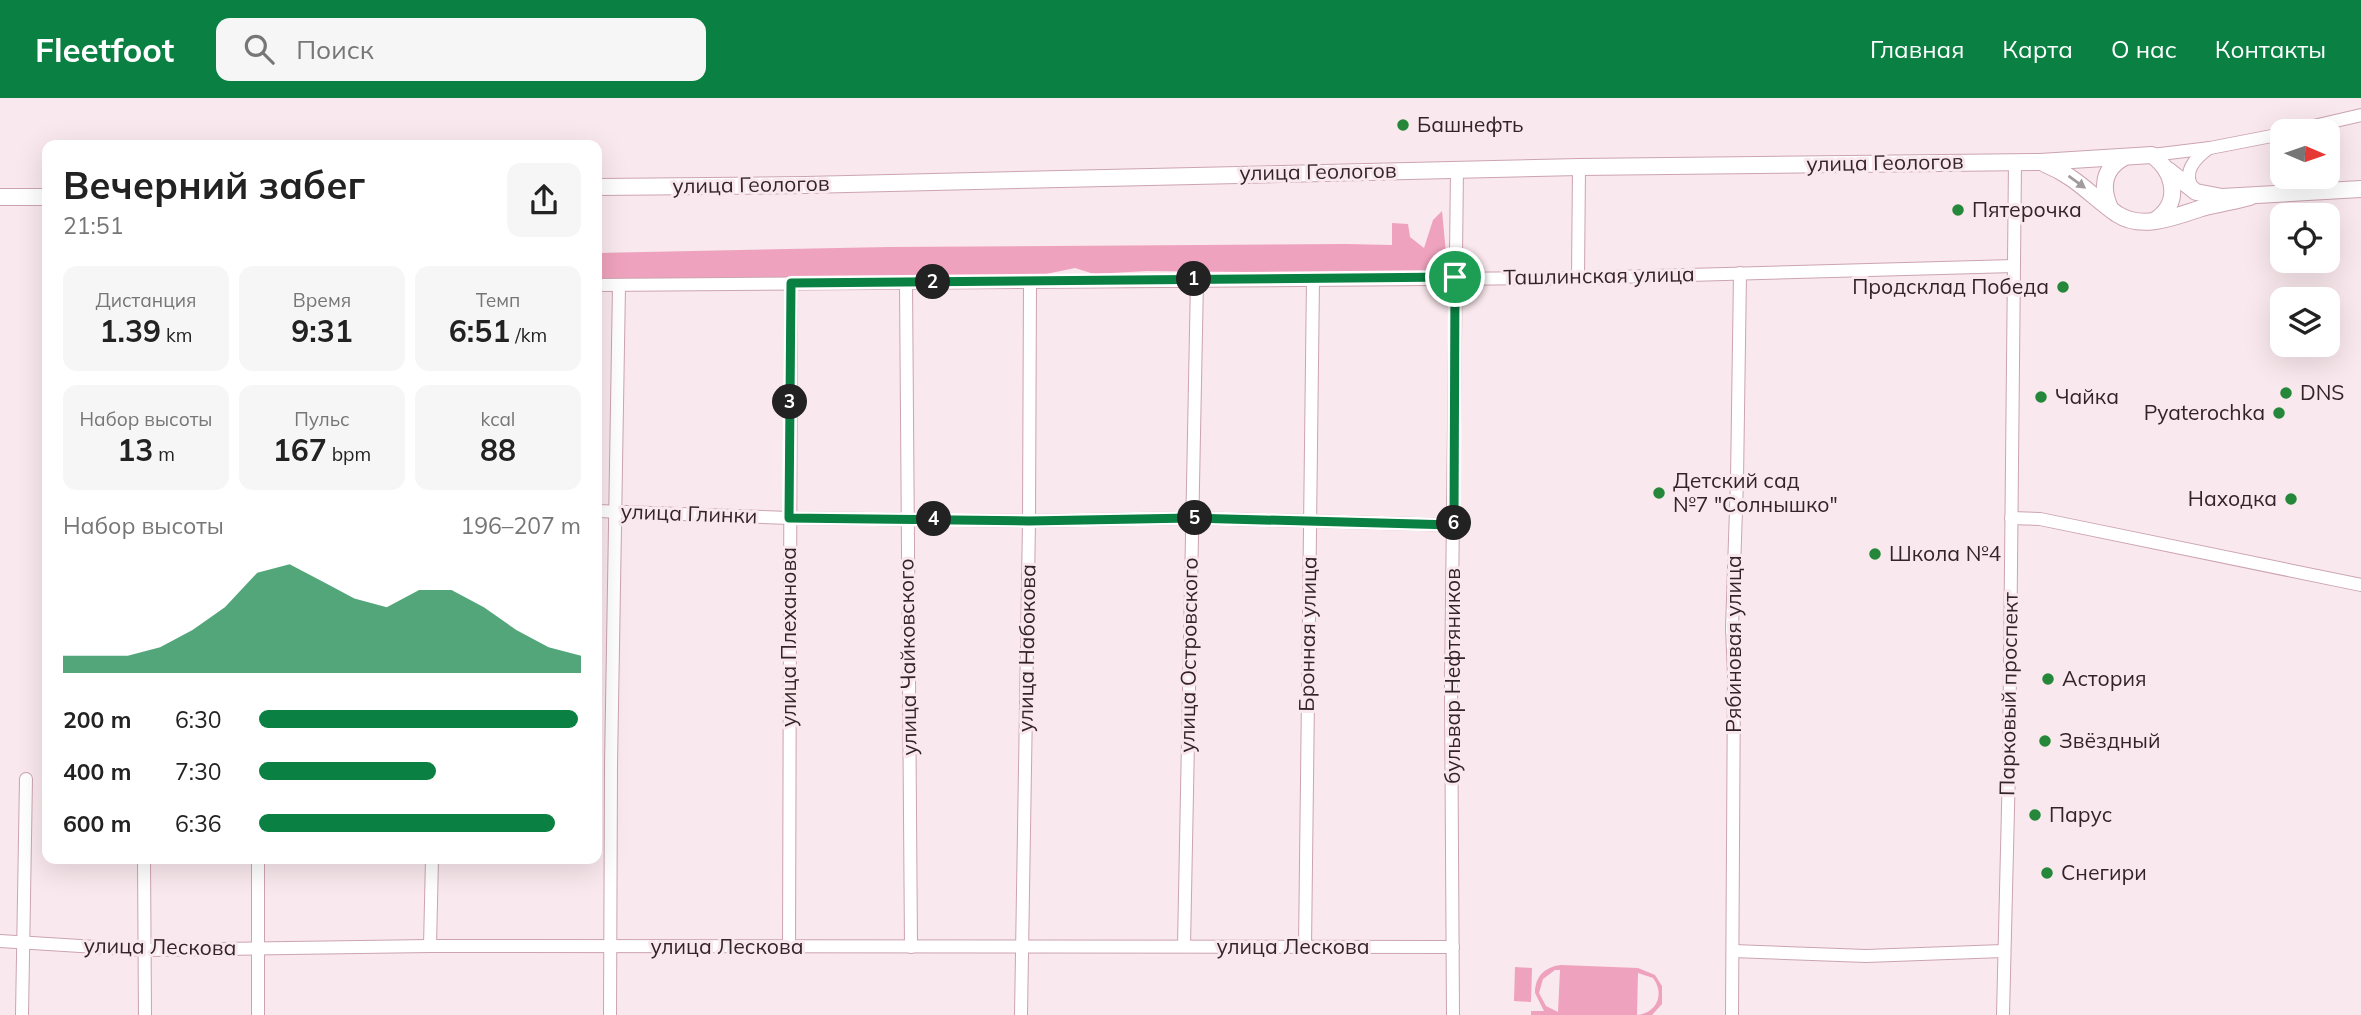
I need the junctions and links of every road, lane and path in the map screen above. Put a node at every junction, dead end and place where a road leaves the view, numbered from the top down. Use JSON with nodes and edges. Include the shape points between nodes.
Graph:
{"nodes":[{"id":1,"x":2361,"y":115,"type":"edge"},
{"id":2,"x":2340,"y":120,"type":"edge"},
{"id":3,"x":2270,"y":136,"type":"edge"},
{"id":4,"x":2210,"y":148,"type":"junction"},
{"id":5,"x":2152,"y":155,"type":"junction"},
{"id":6,"x":2123,"y":158,"type":"junction"},
{"id":7,"x":2015,"y":162,"type":"junction"},
{"id":8,"x":2040,"y":162,"type":"junction"},
{"id":9,"x":1579,"y":167,"type":"junction"},
{"id":10,"x":1457,"y":169,"type":"junction"},
{"id":11,"x":2168,"y":170,"type":"junction"},
{"id":12,"x":602,"y":187,"type":"edge"},
{"id":13,"x":2361,"y":190,"type":"edge"},
{"id":14,"x":2196,"y":192,"type":"junction"},
{"id":15,"x":0,"y":197,"type":"edge"},
{"id":16,"x":42,"y":197,"type":"edge"},
{"id":17,"x":2250,"y":197,"type":"junction"},
{"id":18,"x":2110,"y":208,"type":"junction"},
{"id":19,"x":2154,"y":221,"type":"junction"},
{"id":20,"x":2014,"y":266,"type":"junction"},
{"id":21,"x":1740,"y":273,"type":"junction"},
{"id":22,"x":1455,"y":277,"type":"junction"},
{"id":23,"x":1578,"y":278,"type":"junction"},
{"id":24,"x":1197,"y":279,"type":"junction"},
{"id":25,"x":1313,"y":279,"type":"junction"},
{"id":26,"x":1030,"y":281,"type":"junction"},
{"id":27,"x":906,"y":282,"type":"junction"},
{"id":28,"x":791,"y":283,"type":"junction"},
{"id":29,"x":602,"y":285,"type":"edge"},
{"id":30,"x":619,"y":285,"type":"junction"},
{"id":31,"x":602,"y":511,"type":"edge"},
{"id":32,"x":615,"y":511,"type":"junction"},
{"id":33,"x":789,"y":518,"type":"junction"},
{"id":34,"x":1191,"y":518,"type":"junction"},
{"id":35,"x":2011,"y":518,"type":"junction"},
{"id":36,"x":906,"y":519,"type":"junction"},
{"id":37,"x":1309,"y":520,"type":"junction"},
{"id":38,"x":1029,"y":521,"type":"junction"},
{"id":39,"x":1454,"y":525,"type":"junction"},
{"id":40,"x":2361,"y":585,"type":"edge"},
{"id":41,"x":26,"y":779,"type":"dead end"},
{"id":42,"x":144,"y":864,"type":"edge"},
{"id":43,"x":258,"y":864,"type":"edge"},
{"id":44,"x":432,"y":864,"type":"edge"},
{"id":45,"x":0,"y":942,"type":"edge"},
{"id":46,"x":23,"y":942,"type":"junction"},
{"id":47,"x":1023,"y":945,"type":"junction"},
{"id":48,"x":430,"y":946,"type":"junction"},
{"id":49,"x":1184,"y":946,"type":"junction"},
{"id":50,"x":612,"y":947,"type":"junction"},
{"id":51,"x":911,"y":947,"type":"junction"},
{"id":52,"x":1305,"y":947,"type":"junction"},
{"id":53,"x":1453,"y":947,"type":"junction"},
{"id":54,"x":257,"y":948,"type":"junction"},
{"id":55,"x":789,"y":948,"type":"junction"},
{"id":56,"x":145,"y":950,"type":"junction"},
{"id":57,"x":1733,"y":951,"type":"junction"},
{"id":58,"x":2003,"y":951,"type":"junction"},
{"id":59,"x":22,"y":1015,"type":"edge"},
{"id":60,"x":145,"y":1015,"type":"edge"},
{"id":61,"x":258,"y":1015,"type":"edge"},
{"id":62,"x":610,"y":1015,"type":"edge"},
{"id":63,"x":1021,"y":1015,"type":"edge"},
{"id":64,"x":1453,"y":1015,"type":"edge"},
{"id":65,"x":1732,"y":1015,"type":"edge"},
{"id":66,"x":2003,"y":1015,"type":"edge"}],
"edges":[{"from":1,"to":2,"type":"street"},
{"from":3,"to":4,"type":"street"},
{"from":4,"to":5,"type":"street"},
{"from":4,"to":14,"type":"street","via":[[2189,171]]},
{"from":5,"to":6,"type":"main road"},
{"from":5,"to":11,"type":"main road"},
{"from":6,"to":8,"type":"main road","name":"улица Геологов"},
{"from":6,"to":18,"type":"main road","via":[[2105,178]]},
{"from":7,"to":8,"type":"main road","name":"улица Геологов"},
{"from":7,"to":9,"type":"main road","name":"улица Геологов"},
{"from":7,"to":20,"type":"street","name":"Парковый проспект"},
{"from":8,"to":18,"type":"main road","one_way":true,"via":[[2070,176]]},
{"from":9,"to":10,"type":"main road","name":"улица Геологов"},
{"from":9,"to":23,"type":"street"},
{"from":10,"to":12,"type":"main road","name":"улица Геологов"},
{"from":10,"to":22,"type":"street","name":"бульвар Нефтяников"},
{"from":11,"to":14,"type":"main road"},
{"from":11,"to":19,"type":"main road","via":[[2172,183],[2169,207]]},
{"from":13,"to":17,"type":"main road"},
{"from":14,"to":17,"type":"main road"},
{"from":15,"to":16,"type":"main road"},
{"from":17,"to":19,"type":"main road"},
{"from":18,"to":19,"type":"main road","via":[[2131,220]]},
{"from":20,"to":21,"type":"street","name":"Ташлинская улица"},
{"from":20,"to":35,"type":"street","name":"Парковый проспект"},
{"from":21,"to":23,"type":"street","name":"Ташлинская улица"},
{"from":21,"to":57,"type":"street","name":"Рябиновая улица","via":[[1732,628]]},
{"from":22,"to":23,"type":"street","name":"Ташлинская улица"},
{"from":22,"to":25,"type":"street","name":"Ташлинская улица"},
{"from":22,"to":39,"type":"street","name":"бульвар Нефтяников"},
{"from":24,"to":25,"type":"street","name":"Ташлинская улица"},
{"from":24,"to":26,"type":"street","name":"Ташлинская улица"},
{"from":24,"to":34,"type":"street","name":"улица Островского"},
{"from":25,"to":37,"type":"street","name":"Бронная улица"},
{"from":26,"to":27,"type":"street","name":"Ташлинская улица"},
{"from":26,"to":38,"type":"street","name":"улица Набокова"},
{"from":27,"to":28,"type":"street","name":"Ташлинская улица"},
{"from":27,"to":36,"type":"street","name":"улица Чайковского"},
{"from":28,"to":30,"type":"street","name":"Ташлинская улица"},
{"from":28,"to":33,"type":"street","name":"улица Плеханова"},
{"from":29,"to":30,"type":"street","name":"Ташлинская улица"},
{"from":30,"to":32,"type":"street"},
{"from":31,"to":32,"type":"street","name":"улица Глинки"},
{"from":32,"to":33,"type":"street","name":"улица Глинки"},
{"from":32,"to":50,"type":"street"},
{"from":33,"to":36,"type":"street","name":"улица Глинки"},
{"from":33,"to":55,"type":"street","name":"улица Плеханова"},
{"from":34,"to":37,"type":"street","name":"улица Глинки"},
{"from":34,"to":38,"type":"street","name":"улица Глинки"},
{"from":34,"to":49,"type":"street","name":"улица Островского"},
{"from":35,"to":40,"type":"street","via":[[2040,519]]},
{"from":35,"to":58,"type":"street","name":"Парковый проспект"},
{"from":36,"to":38,"type":"street","name":"улица Глинки"},
{"from":36,"to":51,"type":"street","name":"улица Чайковского"},
{"from":37,"to":39,"type":"street","name":"улица Глинки"},
{"from":37,"to":52,"type":"street","name":"Бронная улица"},
{"from":38,"to":47,"type":"street","name":"улица Набокова"},
{"from":39,"to":53,"type":"street","name":"бульвар Нефтяников"},
{"from":41,"to":46,"type":"street"},
{"from":42,"to":56,"type":"street"},
{"from":43,"to":54,"type":"street"},
{"from":44,"to":48,"type":"street"},
{"from":45,"to":46,"type":"street","name":"улица Лескова"},
{"from":46,"to":56,"type":"street","name":"улица Лескова"},
{"from":46,"to":59,"type":"street"},
{"from":47,"to":49,"type":"street","name":"улица Лескова"},
{"from":47,"to":51,"type":"street","name":"улица Лескова"},
{"from":47,"to":63,"type":"street","name":"улица Набокова"},
{"from":48,"to":50,"type":"street","name":"улица Лескова"},
{"from":48,"to":54,"type":"street","name":"улица Лескова"},
{"from":49,"to":52,"type":"street","name":"улица Лескова"},
{"from":50,"to":55,"type":"street","name":"улица Лескова"},
{"from":50,"to":62,"type":"street"},
{"from":51,"to":55,"type":"street","name":"улица Лескова"},
{"from":52,"to":53,"type":"street","name":"улица Лескова"},
{"from":53,"to":64,"type":"street","name":"бульвар Нефтяников"},
{"from":54,"to":56,"type":"street","name":"улица Лескова"},
{"from":54,"to":61,"type":"street"},
{"from":56,"to":60,"type":"street"},
{"from":57,"to":58,"type":"street","via":[[1866,956]]},
{"from":57,"to":65,"type":"street","name":"Рябиновая улица"},
{"from":58,"to":66,"type":"street","name":"Парковый проспект"}]}
